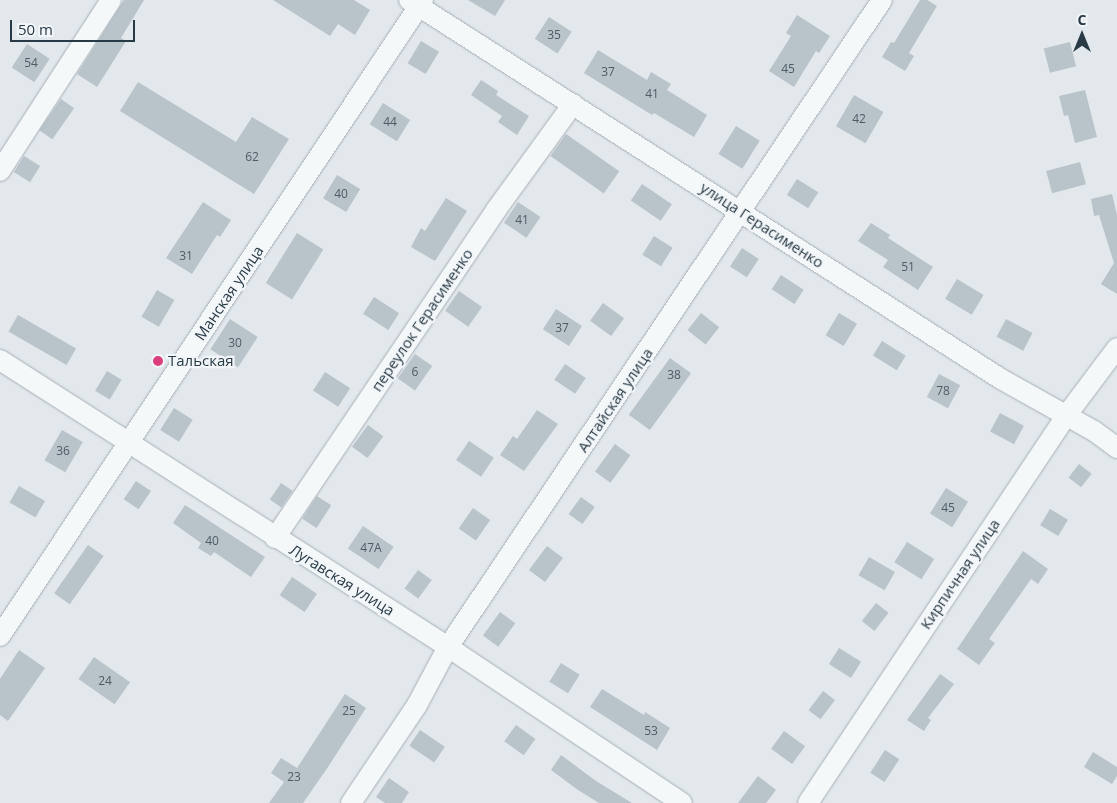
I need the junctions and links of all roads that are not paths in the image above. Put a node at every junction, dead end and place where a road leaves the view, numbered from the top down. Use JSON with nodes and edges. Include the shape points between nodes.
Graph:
{"nodes":[{"id":1,"x":111,"y":0,"type":"edge"},
{"id":2,"x":882,"y":0,"type":"edge"},
{"id":3,"x":417,"y":2,"type":"edge"},
{"id":4,"x":573,"y":104,"type":"junction"},
{"id":5,"x":0,"y":172,"type":"edge"},
{"id":6,"x":742,"y":212,"type":"junction"},
{"id":7,"x":1117,"y":348,"type":"edge"},
{"id":8,"x":0,"y":360,"type":"edge"},
{"id":9,"x":1066,"y":416,"type":"junction"},
{"id":10,"x":130,"y":443,"type":"junction"},
{"id":11,"x":1117,"y":448,"type":"edge"},
{"id":12,"x":276,"y":538,"type":"junction"},
{"id":13,"x":0,"y":636,"type":"edge"},
{"id":14,"x":448,"y":647,"type":"junction"},
{"id":15,"x":351,"y":803,"type":"edge"},
{"id":16,"x":682,"y":803,"type":"edge"},
{"id":17,"x":808,"y":803,"type":"edge"}],
"edges":[{"from":1,"to":5,"type":"street"},
{"from":2,"to":6,"type":"street","name":"Алтайская улица"},
{"from":3,"to":4,"type":"street","name":"улица Герасименко"},
{"from":3,"to":10,"type":"street","name":"Манская улица"},
{"from":4,"to":6,"type":"street","name":"улица Герасименко"},
{"from":4,"to":12,"type":"street","name":"переулок Герасименко","via":[[496,210]]},
{"from":6,"to":9,"type":"street","name":"улица Герасименко","via":[[1001,379]]},
{"from":6,"to":14,"type":"street","name":"Алтайская улица"},
{"from":7,"to":9,"type":"street","name":"Кирпичная улица"},
{"from":8,"to":10,"type":"street","name":"Лугавская улица"},
{"from":9,"to":11,"type":"street","name":"улица Герасименко"},
{"from":9,"to":17,"type":"street","name":"Кирпичная улица"},
{"from":10,"to":12,"type":"street","name":"Лугавская улица"},
{"from":10,"to":13,"type":"street","name":"Манская улица"},
{"from":12,"to":14,"type":"street","name":"Лугавская улица"},
{"from":14,"to":15,"type":"street","name":"Алтайская улица","via":[[417,705]]},
{"from":14,"to":16,"type":"street","name":"Лугавская улица"}]}
